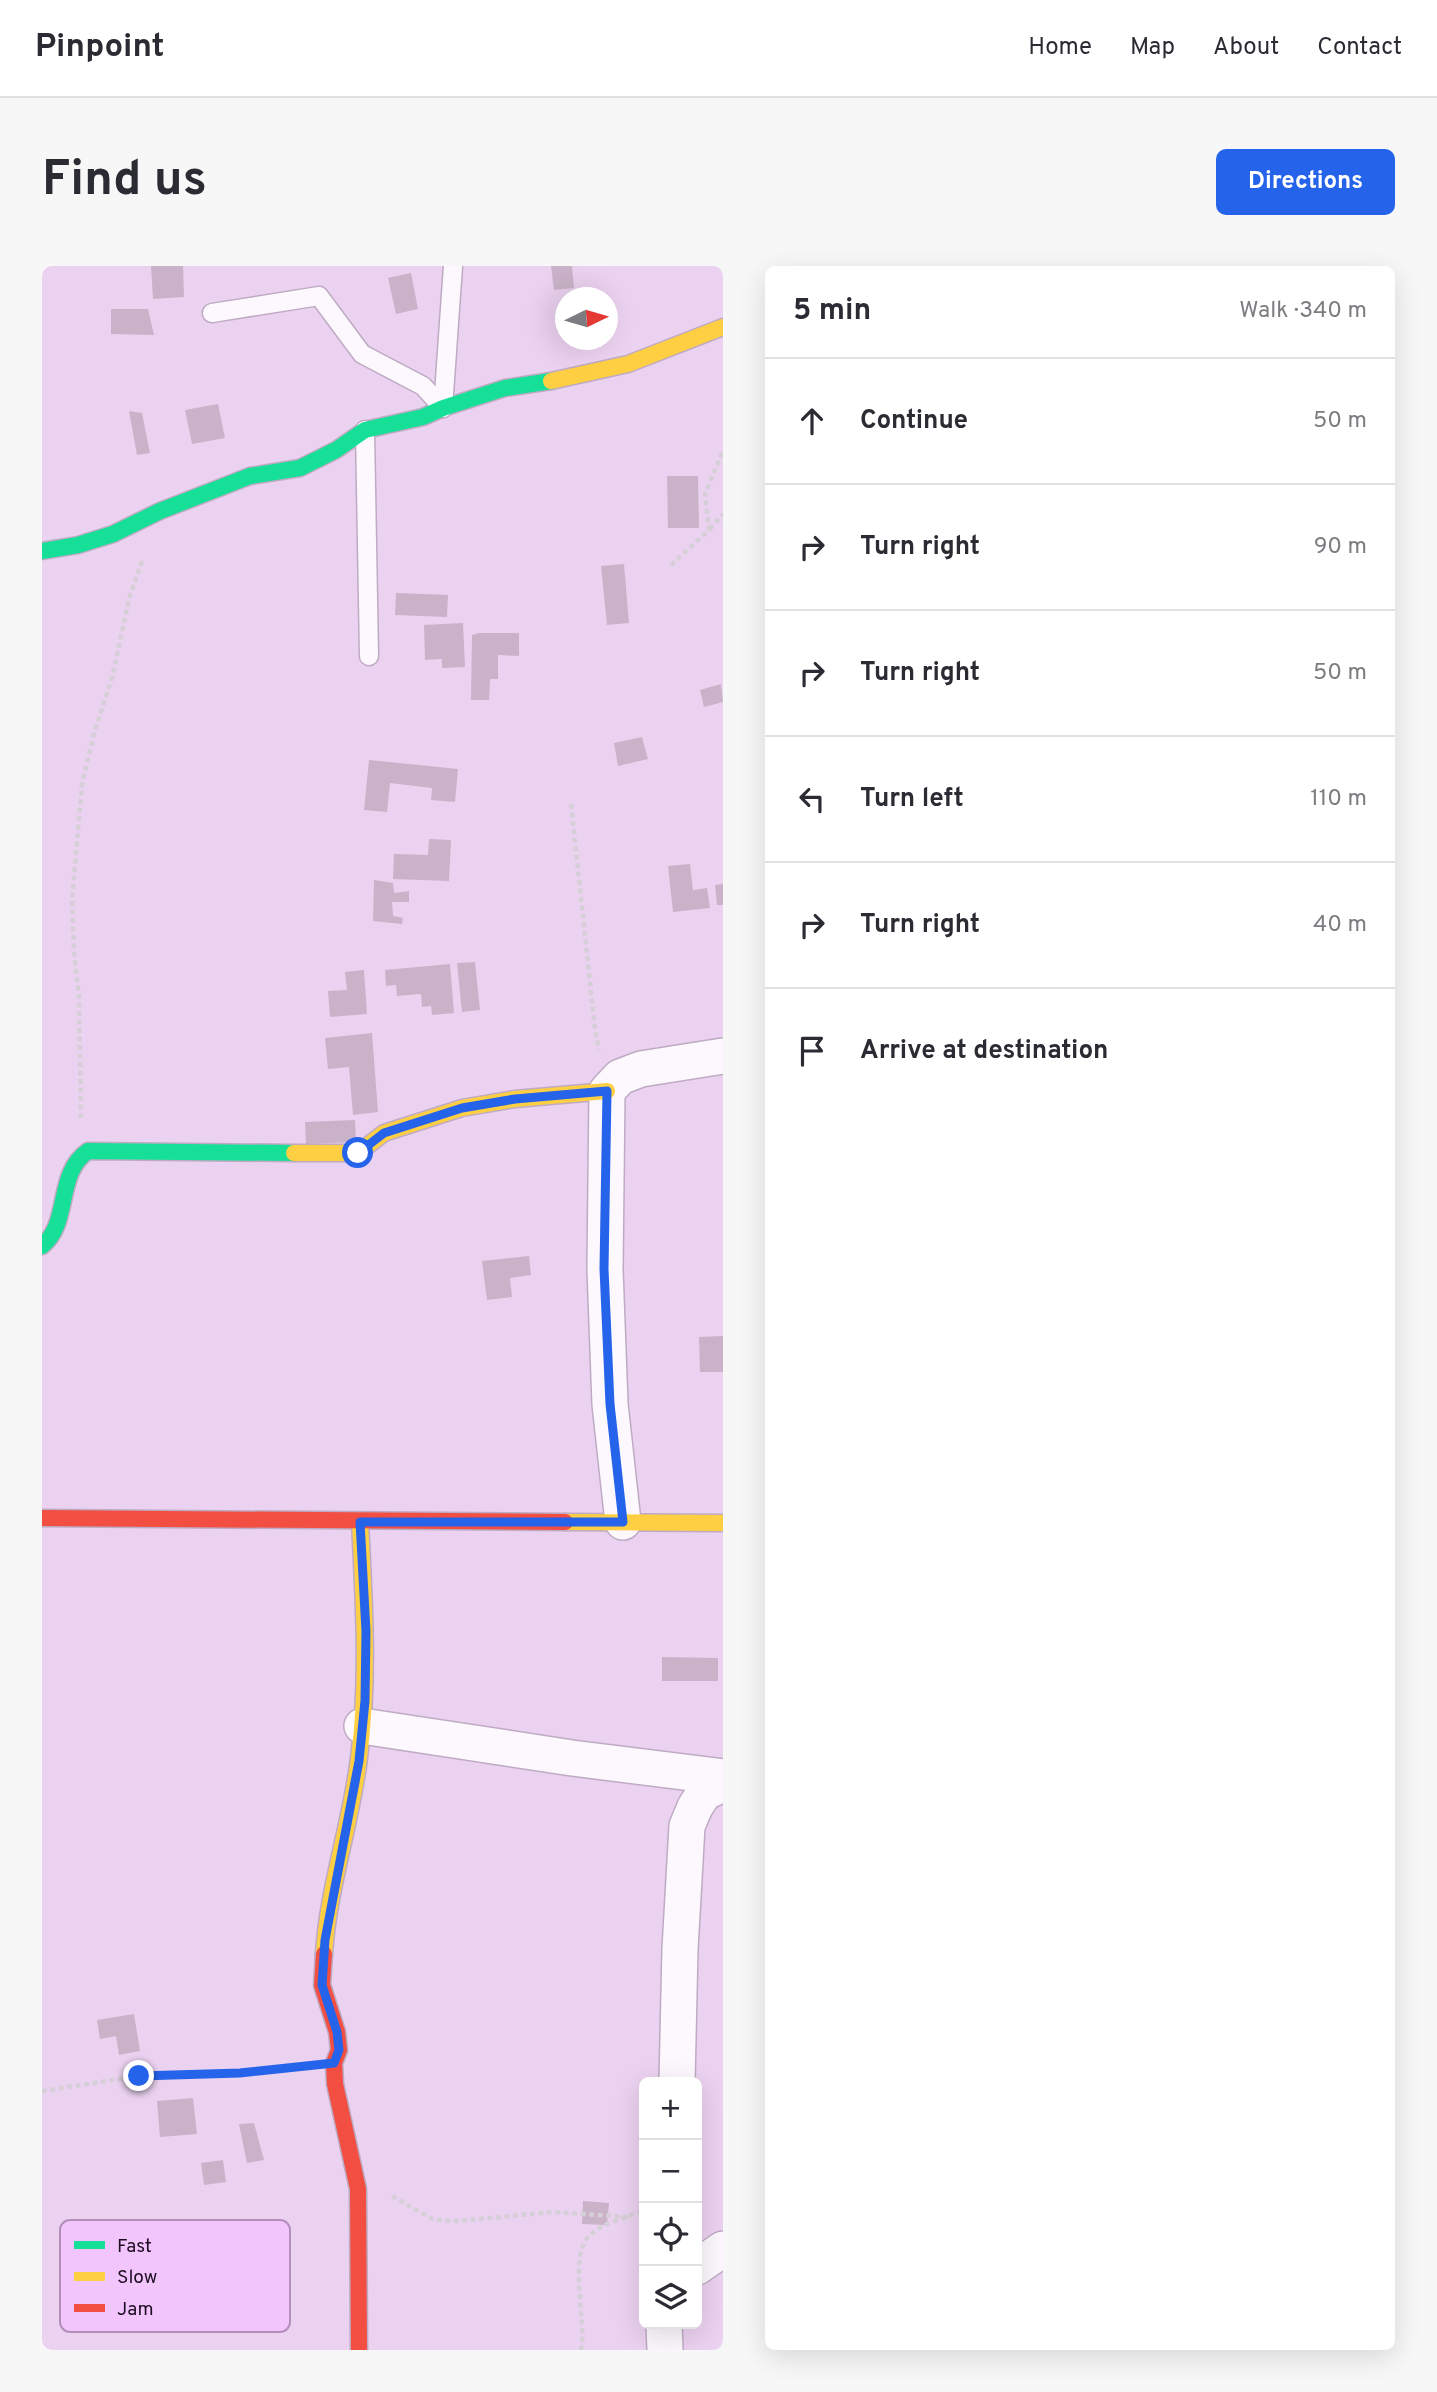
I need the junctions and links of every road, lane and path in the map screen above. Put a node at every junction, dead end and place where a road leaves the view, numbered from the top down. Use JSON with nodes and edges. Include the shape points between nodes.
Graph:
{"nodes":[{"id":1,"x":453,"y":266,"type":"edge"},
{"id":2,"x":212,"y":313,"type":"dead end"},
{"id":3,"x":723,"y":327,"type":"edge"},
{"id":4,"x":443,"y":408,"type":"junction"},
{"id":5,"x":365,"y":430,"type":"junction"},
{"id":6,"x":723,"y":451,"type":"edge"},
{"id":7,"x":160,"y":512,"type":"junction"},
{"id":8,"x":723,"y":514,"type":"edge"},
{"id":9,"x":709,"y":530,"type":"junction"},
{"id":10,"x":42,"y":551,"type":"edge"},
{"id":11,"x":671,"y":565,"type":"dead end"},
{"id":12,"x":369,"y":656,"type":"dead end"},
{"id":13,"x":570,"y":804,"type":"dead end"},
{"id":14,"x":723,"y":1056,"type":"edge"},
{"id":15,"x":607,"y":1091,"type":"junction"},
{"id":16,"x":81,"y":1154,"type":"junction"},
{"id":17,"x":42,"y":1246,"type":"edge"},
{"id":18,"x":42,"y":1518,"type":"edge"},
{"id":19,"x":360,"y":1522,"type":"junction"},
{"id":20,"x":623,"y":1522,"type":"junction"},
{"id":21,"x":723,"y":1522,"type":"edge"},
{"id":22,"x":362,"y":1726,"type":"junction"},
{"id":23,"x":723,"y":1777,"type":"edge"},
{"id":24,"x":723,"y":1784,"type":"edge"},
{"id":25,"x":334,"y":2063,"type":"junction"},
{"id":26,"x":677,"y":2077,"type":"edge"},
{"id":27,"x":42,"y":2091,"type":"edge"},
{"id":28,"x":355,"y":2179,"type":"junction"},
{"id":29,"x":639,"y":2212,"type":"edge"},
{"id":30,"x":629,"y":2217,"type":"junction"},
{"id":31,"x":723,"y":2249,"type":"edge"},
{"id":32,"x":698,"y":2266,"type":"edge"},
{"id":33,"x":664,"y":2329,"type":"edge"},
{"id":34,"x":359,"y":2350,"type":"edge"},
{"id":35,"x":581,"y":2350,"type":"edge"},
{"id":36,"x":665,"y":2350,"type":"edge"}],
"edges":[{"from":1,"to":4,"type":"lane"},
{"from":2,"to":4,"type":"lane","via":[[319,296],[362,354],[423,386]]},
{"from":3,"to":4,"type":"street","via":[[628,364],[505,388]]},
{"from":4,"to":5,"type":"street"},
{"from":5,"to":7,"type":"street","via":[[300,468],[250,476]]},
{"from":5,"to":12,"type":"lane"},
{"from":6,"to":9,"type":"path","via":[[705,494]]},
{"from":7,"to":10,"type":"street","via":[[113,534]]},
{"from":7,"to":16,"type":"path","via":[[130,596],[82,784],[72,900],[79,998]]},
{"from":8,"to":9,"type":"path"},
{"from":9,"to":11,"type":"path"},
{"from":13,"to":15,"type":"path","via":[[595,1029]]},
{"from":14,"to":15,"type":"street","via":[[641,1069],[620,1077]]},
{"from":15,"to":16,"type":"street","via":[[462,1108],[384,1133],[358,1153]]},
{"from":15,"to":20,"type":"street","via":[[604,1269],[610,1404]]},
{"from":16,"to":17,"type":"street","via":[[74,1163],[52,1238]]},
{"from":18,"to":19,"type":"street"},
{"from":19,"to":20,"type":"street"},
{"from":19,"to":22,"type":"street","via":[[366,1631]]},
{"from":20,"to":21,"type":"street"},
{"from":22,"to":23,"type":"street"},
{"from":22,"to":25,"type":"street","via":[[325,1940],[322,1985],[337,2032],[339,2050]]},
{"from":24,"to":26,"type":"street","via":[[704,1793],[687,1826]]},
{"from":25,"to":27,"type":"path","via":[[240,2073],[139,2076]]},
{"from":25,"to":28,"type":"street"},
{"from":28,"to":30,"type":"path","via":[[433,2220],[553,2212]]},
{"from":28,"to":34,"type":"street"},
{"from":29,"to":30,"type":"path"},
{"from":30,"to":35,"type":"path","via":[[590,2235],[582,2247]]},
{"from":31,"to":32,"type":"street"},
{"from":33,"to":36,"type":"street"}]}
